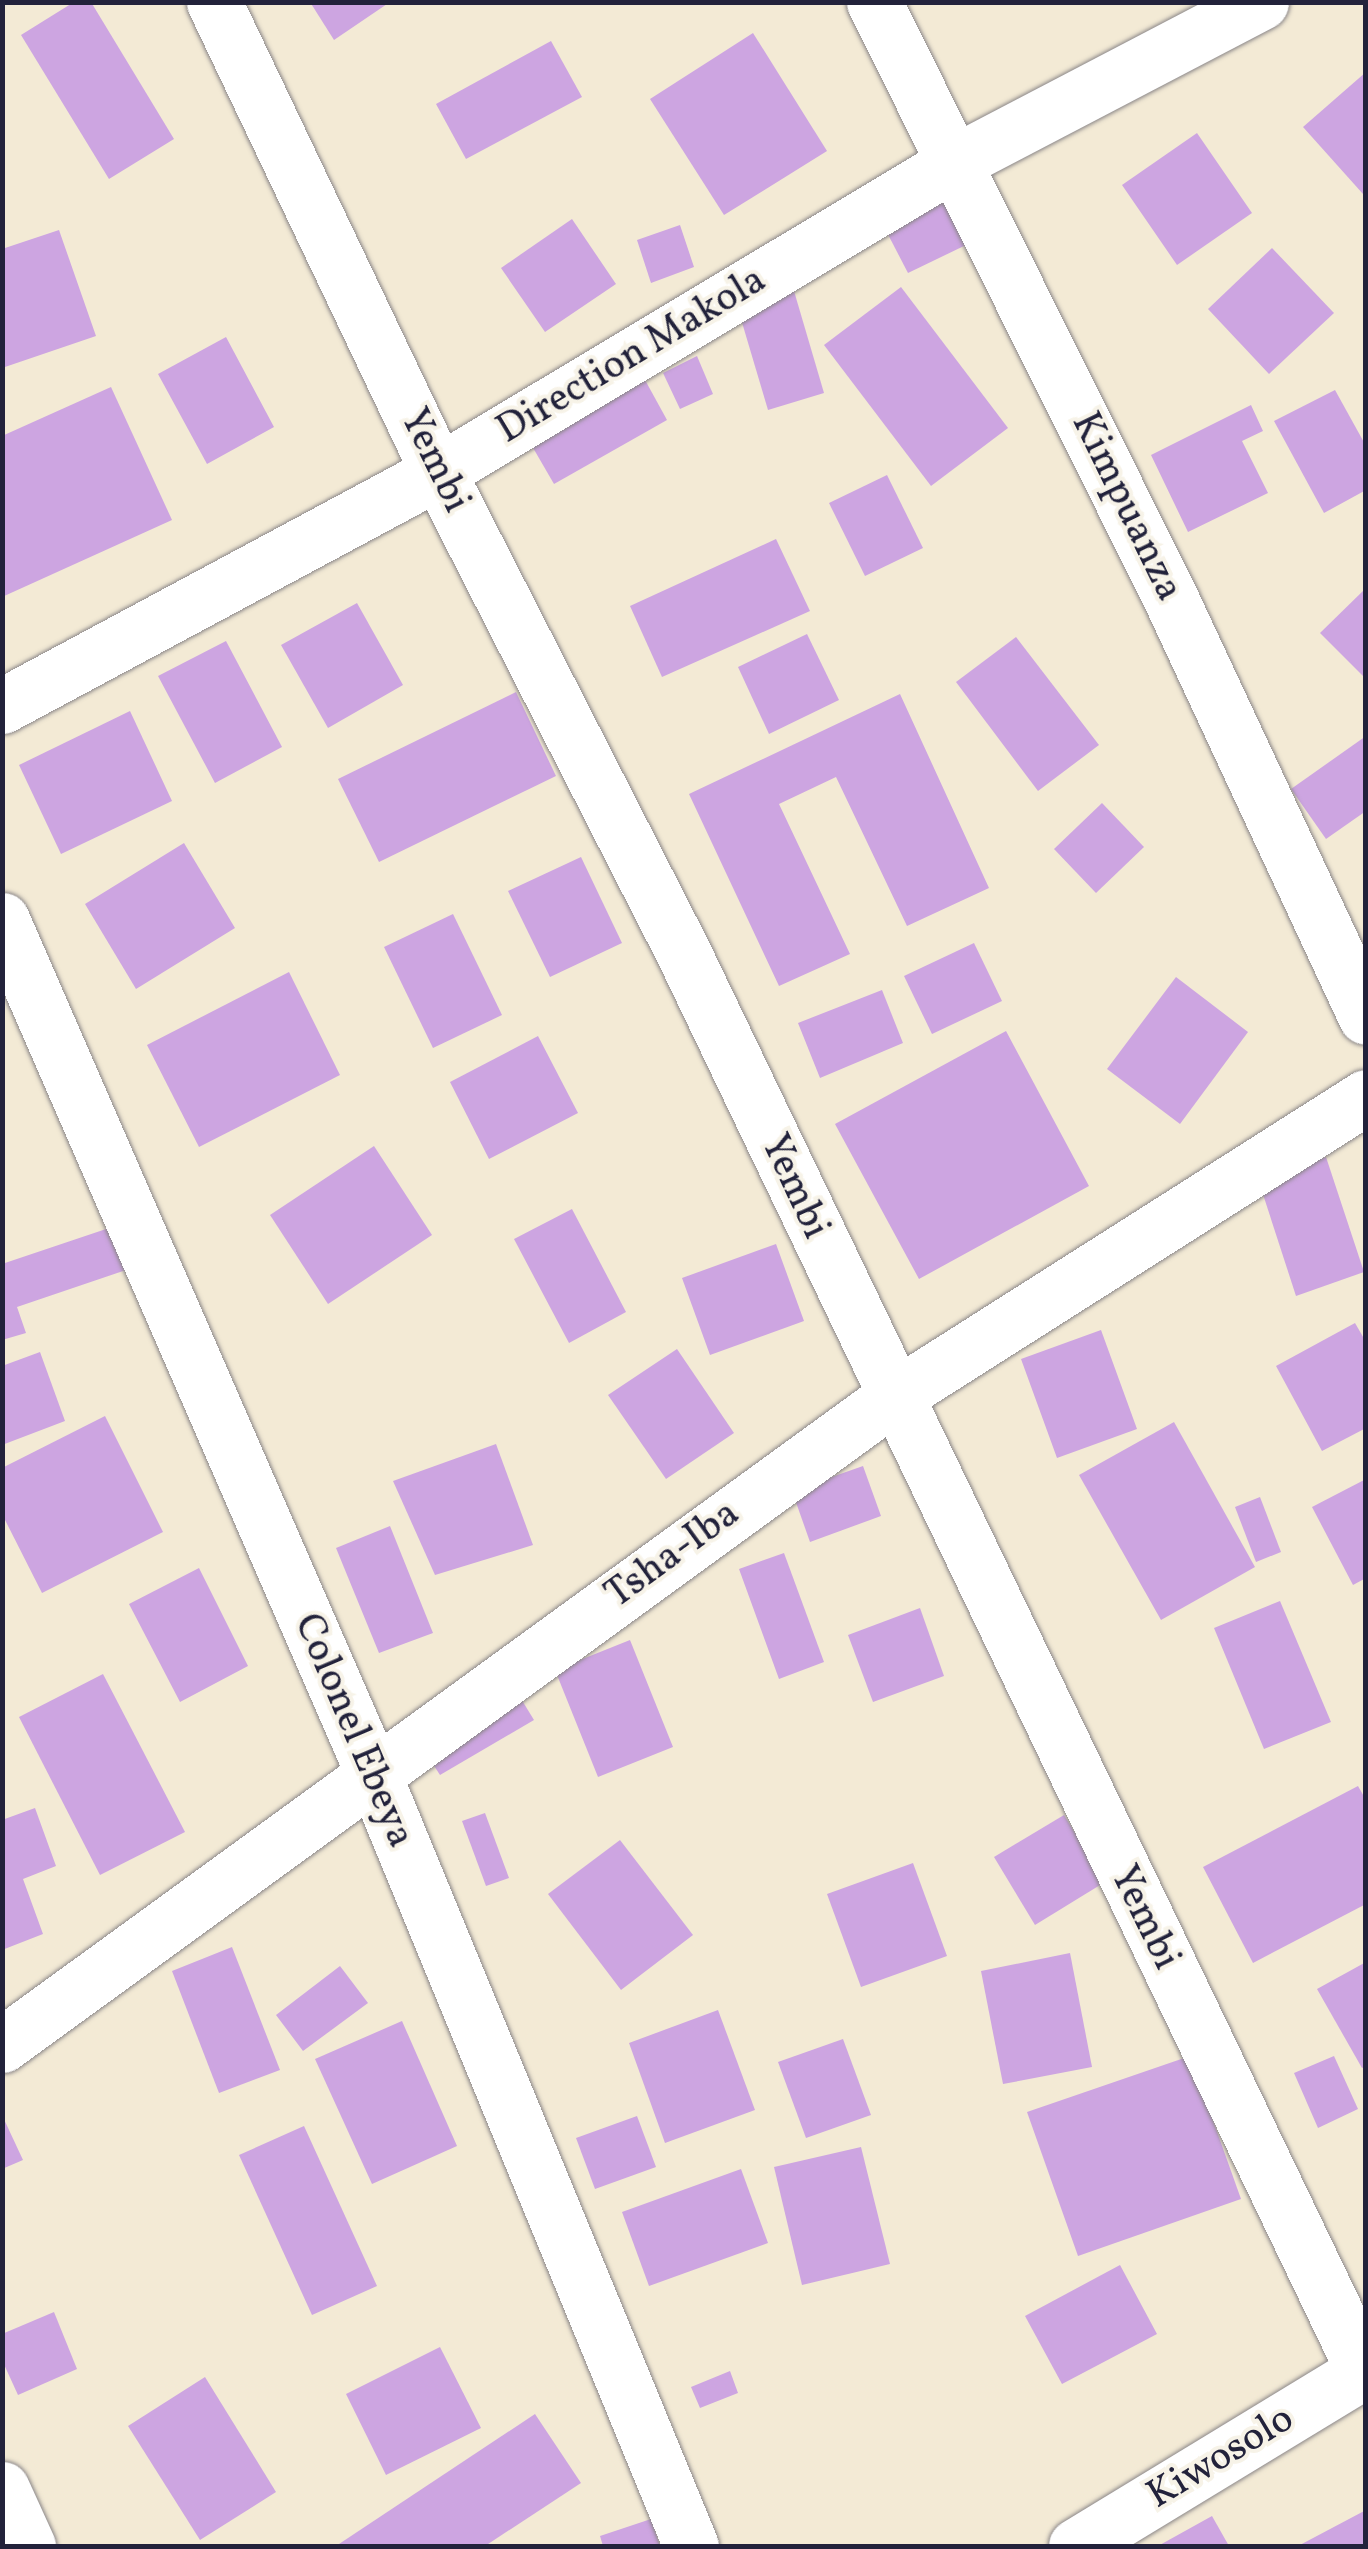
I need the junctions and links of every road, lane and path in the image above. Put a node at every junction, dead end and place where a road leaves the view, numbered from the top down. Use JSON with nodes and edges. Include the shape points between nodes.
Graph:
{"nodes":[{"id":1,"x":214,"y":2,"type":"edge"},
{"id":2,"x":874,"y":2,"type":"edge"},
{"id":3,"x":1261,"y":2,"type":"edge"},
{"id":4,"x":957,"y":161,"type":"junction"},
{"id":5,"x":438,"y":472,"type":"junction"},
{"id":6,"x":2,"y":706,"type":"edge"},
{"id":7,"x":2,"y":920,"type":"edge"},
{"id":8,"x":1366,"y":1017,"type":"edge"},
{"id":9,"x":1366,"y":1097,"type":"edge"},
{"id":10,"x":892,"y":1398,"type":"junction"},
{"id":11,"x":372,"y":1771,"type":"junction"},
{"id":12,"x":2,"y":2045,"type":"edge"},
{"id":13,"x":1365,"y":2372,"type":"edge"},
{"id":14,"x":2,"y":2489,"type":"edge"},
{"id":15,"x":28,"y":2546,"type":"edge"},
{"id":16,"x":691,"y":2546,"type":"edge"},
{"id":17,"x":1076,"y":2546,"type":"edge"}],
"edges":[{"from":1,"to":5,"type":"street","name":"Yembi"},
{"from":2,"to":4,"type":"street","name":"Kimpuanza"},
{"from":3,"to":4,"type":"street","name":"Direction Makola"},
{"from":4,"to":5,"type":"street","name":"Direction Makola"},
{"from":4,"to":8,"type":"street","name":"Kimpuanza"},
{"from":5,"to":6,"type":"street","name":"Direction Makola"},
{"from":5,"to":10,"type":"street","name":"Yembi","via":[[684,954]]},
{"from":7,"to":11,"type":"street","name":"Colonel Ebeya"},
{"from":9,"to":10,"type":"street","name":"Tsha-Iba"},
{"from":10,"to":11,"type":"street","name":"Tsha-Iba"},
{"from":10,"to":13,"type":"street","name":"Yembi"},
{"from":11,"to":12,"type":"street","name":"Tsha-Iba"},
{"from":11,"to":16,"type":"street","name":"Colonel Ebeya"},
{"from":13,"to":17,"type":"street","name":"Kiwosolo"},
{"from":14,"to":15,"type":"street"}]}
